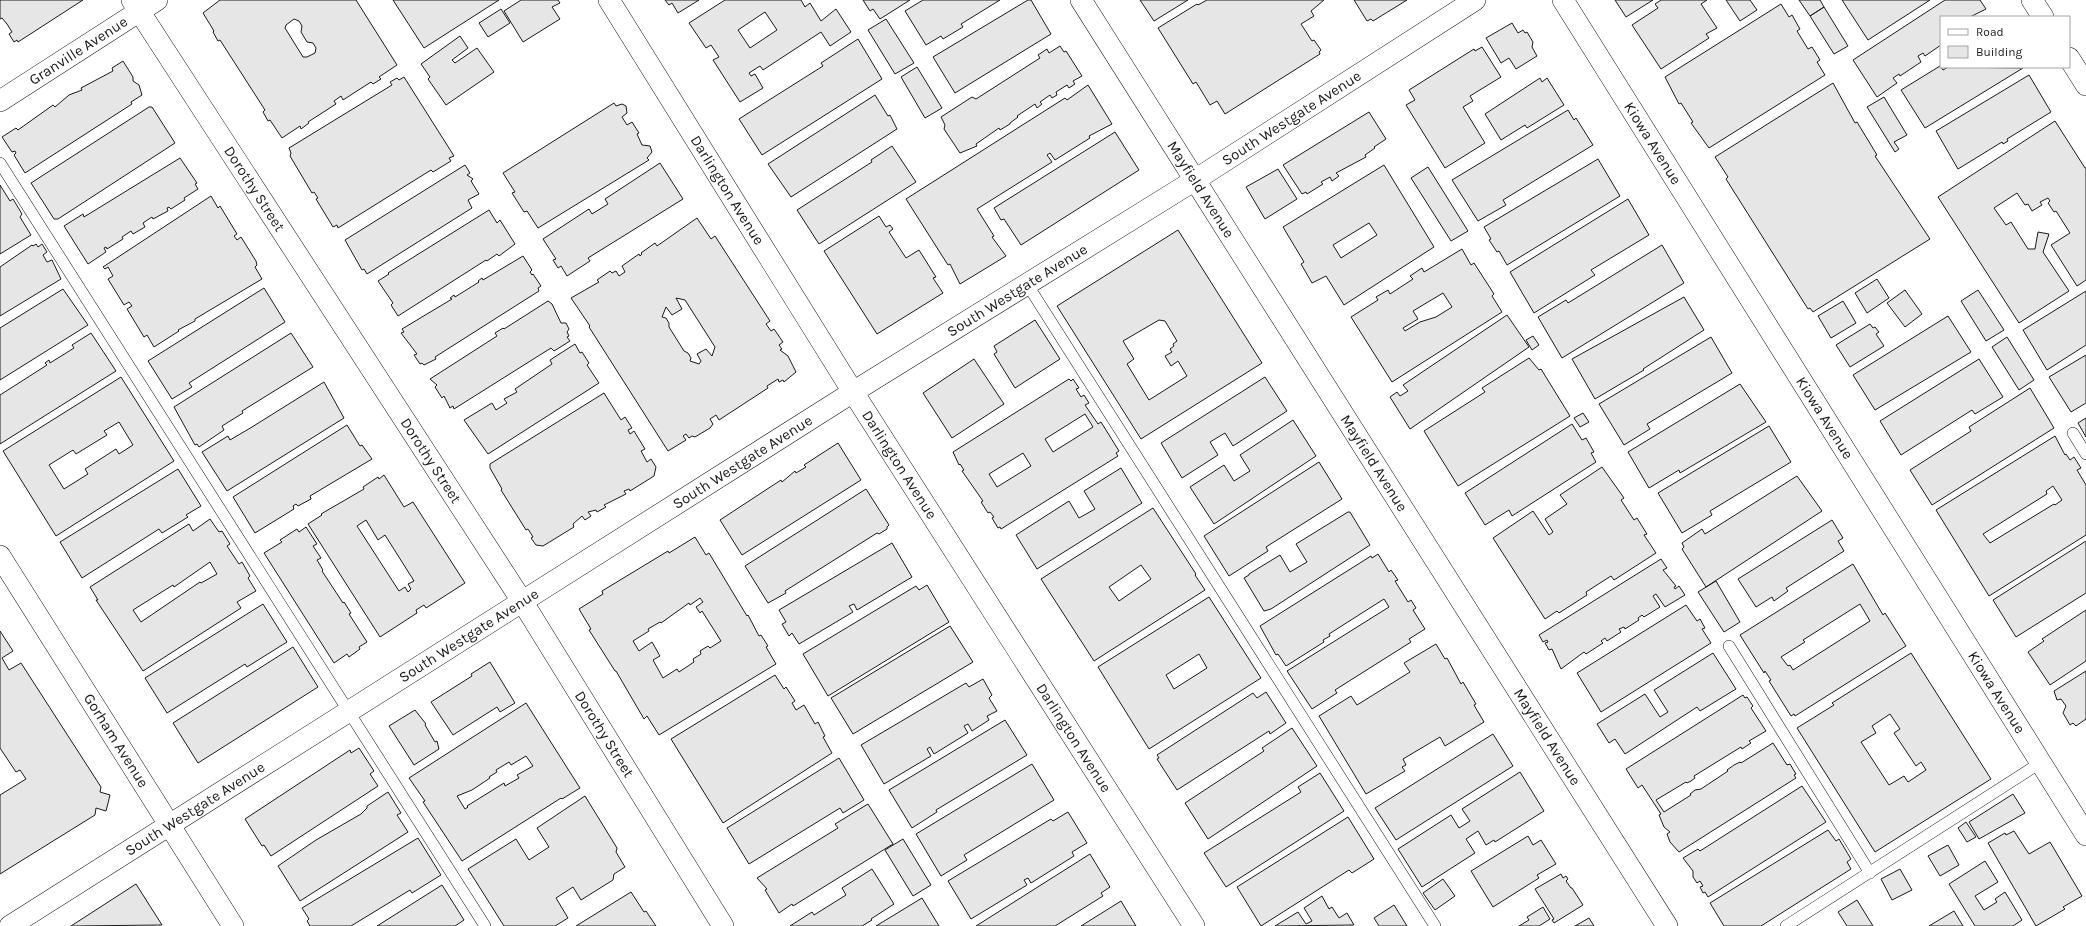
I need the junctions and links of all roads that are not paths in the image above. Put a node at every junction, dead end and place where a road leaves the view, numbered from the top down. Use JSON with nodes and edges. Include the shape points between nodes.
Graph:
{"nodes":[{"id":1,"x":157,"y":0,"type":"edge"},
{"id":2,"x":609,"y":0,"type":"edge"},
{"id":3,"x":1081,"y":0,"type":"edge"},
{"id":4,"x":1475,"y":0,"type":"edge"},
{"id":5,"x":1563,"y":0,"type":"edge"},
{"id":6,"x":2032,"y":0,"type":"edge"},
{"id":7,"x":135,"y":6,"type":"edge"},
{"id":8,"x":2042,"y":16,"type":"edge"},
{"id":9,"x":2070,"y":60,"type":"edge"},
{"id":10,"x":2086,"y":85,"type":"edge"},
{"id":11,"x":0,"y":101,"type":"edge"},
{"id":12,"x":0,"y":162,"type":"edge"},
{"id":13,"x":1194,"y":180,"type":"junction"},
{"id":14,"x":1027,"y":284,"type":"junction"},
{"id":15,"x":853,"y":392,"type":"junction"},
{"id":16,"x":2073,"y":433,"type":"dead end"},
{"id":17,"x":2086,"y":454,"type":"edge"},
{"id":18,"x":0,"y":556,"type":"edge"},
{"id":19,"x":522,"y":601,"type":"junction"},
{"id":20,"x":1729,"y":646,"type":"dead end"},
{"id":21,"x":349,"y":712,"type":"junction"},
{"id":22,"x":2040,"y":763,"type":"junction"},
{"id":23,"x":169,"y":825,"type":"junction"},
{"id":24,"x":2085,"y":832,"type":"edge"},
{"id":25,"x":1870,"y":873,"type":"junction"},
{"id":26,"x":10,"y":926,"type":"edge"},
{"id":27,"x":232,"y":926,"type":"edge"},
{"id":28,"x":485,"y":926,"type":"edge"},
{"id":29,"x":723,"y":926,"type":"edge"},
{"id":30,"x":1194,"y":926,"type":"edge"},
{"id":31,"x":1435,"y":926,"type":"edge"},
{"id":32,"x":1667,"y":926,"type":"edge"},
{"id":33,"x":1786,"y":926,"type":"edge"}],
"edges":[{"from":1,"to":7,"type":"street","name":"Granville Avenue"},
{"from":2,"to":15,"type":"street","name":"Darlington Avenue"},
{"from":3,"to":13,"type":"street","name":"Mayfield Avenue"},
{"from":4,"to":13,"type":"street","name":"South Westgate Avenue"},
{"from":5,"to":22,"type":"street","name":"Kiowa Avenue"},
{"from":6,"to":8,"type":"street"},
{"from":7,"to":11,"type":"street","name":"Granville Avenue"},
{"from":7,"to":19,"type":"street","name":"Dorothy Street"},
{"from":9,"to":10,"type":"street"},
{"from":12,"to":21,"type":"lane"},
{"from":13,"to":14,"type":"street","name":"South Westgate Avenue"},
{"from":13,"to":32,"type":"street","name":"Mayfield Avenue"},
{"from":14,"to":15,"type":"street","name":"South Westgate Avenue"},
{"from":14,"to":31,"type":"lane"},
{"from":15,"to":19,"type":"street","name":"South Westgate Avenue"},
{"from":15,"to":30,"type":"street","name":"Darlington Avenue"},
{"from":16,"to":17,"type":"lane"},
{"from":18,"to":23,"type":"street","name":"Gorham Avenue"},
{"from":19,"to":21,"type":"street","name":"South Westgate Avenue"},
{"from":19,"to":29,"type":"street","name":"Dorothy Street"},
{"from":20,"to":25,"type":"lane"},
{"from":21,"to":23,"type":"street","name":"South Westgate Avenue"},
{"from":21,"to":28,"type":"lane"},
{"from":22,"to":24,"type":"street","name":"Kiowa Avenue"},
{"from":22,"to":25,"type":"lane"},
{"from":23,"to":26,"type":"street","name":"South Westgate Avenue"},
{"from":23,"to":27,"type":"street","name":"Gorham Avenue"},
{"from":25,"to":33,"type":"lane"}]}
